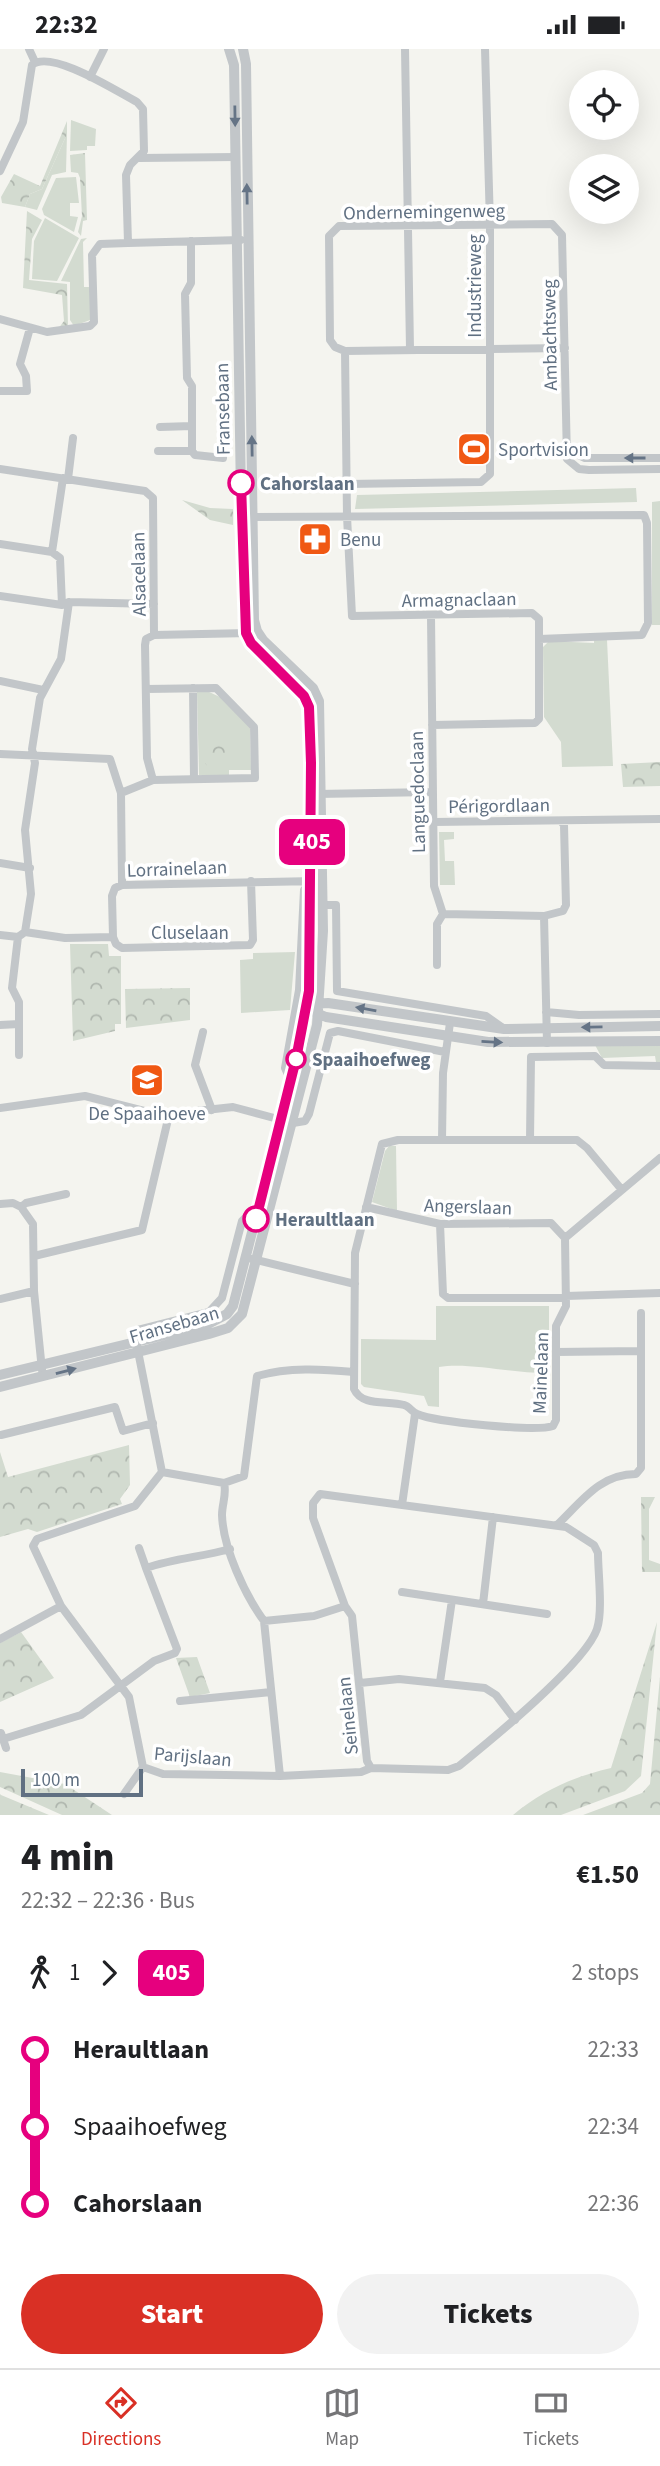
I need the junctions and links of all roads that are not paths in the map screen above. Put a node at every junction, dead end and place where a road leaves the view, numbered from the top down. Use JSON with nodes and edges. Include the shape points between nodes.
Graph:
{"nodes":[{"id":1,"x":29,"y":49,"type":"edge"},
{"id":2,"x":104,"y":49,"type":"edge"},
{"id":3,"x":229,"y":49,"type":"edge"},
{"id":4,"x":243,"y":49,"type":"edge"},
{"id":5,"x":405,"y":49,"type":"edge"},
{"id":6,"x":485,"y":49,"type":"edge"},
{"id":7,"x":35,"y":62,"type":"junction"},
{"id":8,"x":90,"y":77,"type":"junction"},
{"id":9,"x":0,"y":147,"type":"edge"},
{"id":10,"x":9,"y":152,"type":"junction"},
{"id":11,"x":236,"y":157,"type":"junction"},
{"id":12,"x":139,"y":159,"type":"junction"},
{"id":13,"x":0,"y":171,"type":"edge"},
{"id":14,"x":409,"y":225,"type":"junction"},
{"id":15,"x":490,"y":225,"type":"junction"},
{"id":16,"x":559,"y":229,"type":"joint"},
{"id":17,"x":243,"y":240,"type":"junction"},
{"id":18,"x":191,"y":241,"type":"junction"},
{"id":19,"x":128,"y":243,"type":"junction"},
{"id":20,"x":0,"y":319,"type":"edge"},
{"id":21,"x":30,"y":328,"type":"junction"},
{"id":22,"x":565,"y":348,"type":"junction"},
{"id":23,"x":410,"y":349,"type":"junction"},
{"id":24,"x":490,"y":349,"type":"junction"},
{"id":25,"x":345,"y":351,"type":"junction"},
{"id":26,"x":0,"y":391,"type":"edge"},
{"id":27,"x":192,"y":426,"type":"junction"},
{"id":28,"x":160,"y":427,"type":"dead end"},
{"id":29,"x":74,"y":437,"type":"dead end"},
{"id":30,"x":566,"y":442,"type":"junction"},
{"id":31,"x":158,"y":451,"type":"dead end"},
{"id":32,"x":192,"y":451,"type":"junction"},
{"id":33,"x":223,"y":458,"type":"dead end"},
{"id":34,"x":610,"y":458,"type":"junction"},
{"id":35,"x":660,"y":458,"type":"edge"},
{"id":36,"x":0,"y":469,"type":"edge"},
{"id":37,"x":660,"y":469,"type":"edge"},
{"id":38,"x":611,"y":470,"type":"junction"},
{"id":39,"x":65,"y":479,"type":"junction"},
{"id":40,"x":347,"y":484,"type":"junction"},
{"id":41,"x":347,"y":516,"type":"junction"},
{"id":42,"x":248,"y":517,"type":"junction"},
{"id":43,"x":0,"y":544,"type":"edge"},
{"id":44,"x":52,"y":552,"type":"junction"},
{"id":45,"x":0,"y":596,"type":"edge"},
{"id":46,"x":66,"y":604,"type":"junction"},
{"id":47,"x":153,"y":604,"type":"junction"},
{"id":48,"x":431,"y":615,"type":"junction"},
{"id":49,"x":251,"y":632,"type":"junction"},
{"id":50,"x":154,"y":635,"type":"junction"},
{"id":51,"x":539,"y":639,"type":"junction"},
{"id":52,"x":0,"y":681,"type":"edge"},
{"id":53,"x":193,"y":688,"type":"junction"},
{"id":54,"x":146,"y":689,"type":"junction"},
{"id":55,"x":43,"y":690,"type":"junction"},
{"id":56,"x":432,"y":725,"type":"junction"},
{"id":57,"x":0,"y":754,"type":"edge"},
{"id":58,"x":33,"y":756,"type":"junction"},
{"id":59,"x":194,"y":779,"type":"junction"},
{"id":60,"x":153,"y":780,"type":"junction"},
{"id":61,"x":433,"y":792,"type":"junction"},
{"id":62,"x":121,"y":793,"type":"junction"},
{"id":63,"x":316,"y":794,"type":"junction"},
{"id":64,"x":660,"y":819,"type":"edge"},
{"id":65,"x":561,"y":821,"type":"junction"},
{"id":66,"x":433,"y":822,"type":"junction"},
{"id":67,"x":0,"y":863,"type":"edge"},
{"id":68,"x":30,"y":868,"type":"junction"},
{"id":69,"x":251,"y":881,"type":"junction"},
{"id":70,"x":317,"y":881,"type":"junction"},
{"id":71,"x":122,"y":885,"type":"junction"},
{"id":72,"x":323,"y":905,"type":"junction"},
{"id":73,"x":443,"y":914,"type":"junction"},
{"id":74,"x":544,"y":916,"type":"junction"},
{"id":75,"x":21,"y":934,"type":"junction"},
{"id":76,"x":0,"y":935,"type":"edge"},
{"id":77,"x":113,"y":937,"type":"junction"},
{"id":78,"x":438,"y":965,"type":"dead end"},
{"id":79,"x":319,"y":1002,"type":"junction"},
{"id":80,"x":307,"y":1006,"type":"junction"},
{"id":81,"x":546,"y":1012,"type":"junction"},
{"id":82,"x":660,"y":1014,"type":"edge"},
{"id":83,"x":318,"y":1015,"type":"junction"},
{"id":84,"x":450,"y":1023,"type":"junction"},
{"id":85,"x":19,"y":1024,"type":"junction"},
{"id":86,"x":0,"y":1025,"type":"edge"},
{"id":87,"x":660,"y":1026,"type":"edge"},
{"id":88,"x":547,"y":1028,"type":"junction"},
{"id":89,"x":504,"y":1029,"type":"junction"},
{"id":90,"x":203,"y":1032,"type":"dead end"},
{"id":91,"x":448,"y":1037,"type":"junction"},
{"id":92,"x":660,"y":1041,"type":"edge"},
{"id":93,"x":547,"y":1043,"type":"junction"},
{"id":94,"x":445,"y":1052,"type":"junction"},
{"id":95,"x":19,"y":1055,"type":"dead end"},
{"id":96,"x":660,"y":1066,"type":"edge"},
{"id":97,"x":291,"y":1081,"type":"junction"},
{"id":98,"x":0,"y":1108,"type":"edge"},
{"id":99,"x":212,"y":1110,"type":"junction"},
{"id":100,"x":169,"y":1115,"type":"junction"},
{"id":101,"x":287,"y":1121,"type":"junction"},
{"id":102,"x":442,"y":1140,"type":"junction"},
{"id":103,"x":530,"y":1140,"type":"junction"},
{"id":104,"x":660,"y":1158,"type":"edge"},
{"id":105,"x":622,"y":1189,"type":"junction"},
{"id":106,"x":66,"y":1194,"type":"dead end"},
{"id":107,"x":0,"y":1205,"type":"edge"},
{"id":108,"x":21,"y":1207,"type":"junction"},
{"id":109,"x":366,"y":1207,"type":"junction"},
{"id":110,"x":256,"y":1219,"type":"junction"},
{"id":111,"x":440,"y":1224,"type":"junction"},
{"id":112,"x":565,"y":1238,"type":"junction"},
{"id":113,"x":34,"y":1256,"type":"junction"},
{"id":114,"x":245,"y":1258,"type":"junction"},
{"id":115,"x":257,"y":1261,"type":"junction"},
{"id":116,"x":355,"y":1284,"type":"junction"},
{"id":117,"x":34,"y":1291,"type":"junction"},
{"id":118,"x":660,"y":1293,"type":"edge"},
{"id":119,"x":566,"y":1297,"type":"junction"},
{"id":120,"x":0,"y":1299,"type":"edge"},
{"id":121,"x":640,"y":1313,"type":"dead end"},
{"id":122,"x":138,"y":1347,"type":"junction"},
{"id":123,"x":641,"y":1351,"type":"junction"},
{"id":124,"x":556,"y":1352,"type":"junction"},
{"id":125,"x":41,"y":1365,"type":"junction"},
{"id":126,"x":354,"y":1372,"type":"junction"},
{"id":127,"x":0,"y":1375,"type":"edge"},
{"id":128,"x":44,"y":1377,"type":"junction"},
{"id":129,"x":0,"y":1387,"type":"edge"},
{"id":130,"x":415,"y":1414,"type":"junction"},
{"id":131,"x":153,"y":1423,"type":"junction"},
{"id":132,"x":1,"y":1435,"type":"edge"},
{"id":133,"x":162,"y":1472,"type":"junction"},
{"id":134,"x":224,"y":1483,"type":"junction"},
{"id":135,"x":402,"y":1505,"type":"junction"},
{"id":136,"x":493,"y":1517,"type":"junction"},
{"id":137,"x":557,"y":1524,"type":"junction"},
{"id":138,"x":139,"y":1548,"type":"dead end"},
{"id":139,"x":230,"y":1549,"type":"junction"},
{"id":140,"x":146,"y":1568,"type":"junction"},
{"id":141,"x":402,"y":1592,"type":"dead end"},
{"id":142,"x":452,"y":1600,"type":"junction"},
{"id":143,"x":483,"y":1604,"type":"junction"},
{"id":144,"x":61,"y":1606,"type":"junction"},
{"id":145,"x":345,"y":1607,"type":"junction"},
{"id":146,"x":547,"y":1613,"type":"dead end"},
{"id":147,"x":264,"y":1621,"type":"junction"},
{"id":148,"x":0,"y":1639,"type":"edge"},
{"id":149,"x":440,"y":1682,"type":"junction"},
{"id":150,"x":360,"y":1683,"type":"junction"},
{"id":151,"x":121,"y":1686,"type":"junction"},
{"id":152,"x":271,"y":1692,"type":"junction"},
{"id":153,"x":180,"y":1701,"type":"dead end"},
{"id":154,"x":515,"y":1720,"type":"junction"},
{"id":155,"x":3,"y":1740,"type":"edge"},
{"id":156,"x":144,"y":1767,"type":"junction"},
{"id":157,"x":371,"y":1768,"type":"junction"},
{"id":158,"x":280,"y":1776,"type":"junction"},
{"id":159,"x":124,"y":1794,"type":"dead end"}],
"edges":[{"from":1,"to":7,"type":"street"},
{"from":2,"to":8,"type":"street"},
{"from":3,"to":11,"type":"street","name":"Fransebaan","one_way":true,"via":[[234,65]]},
{"from":17,"to":4,"type":"street","name":"Fransebaan","one_way":true},
{"from":5,"to":14,"type":"street"},
{"from":6,"to":15,"type":"street","name":"Industrieweg"},
{"from":7,"to":8,"type":"street","via":[[51,59]]},
{"from":7,"to":10,"type":"street","via":[[23,122]]},
{"from":8,"to":12,"type":"street","via":[[141,105],[144,151]]},
{"from":9,"to":10,"type":"street"},
{"from":10,"to":13,"type":"street"},
{"from":11,"to":12,"type":"street"},
{"from":11,"to":17,"type":"street","name":"Fransebaan"},
{"from":12,"to":19,"type":"street","via":[[126,175]]},
{"from":14,"to":15,"type":"street","name":"Ondernemingenweg"},
{"from":14,"to":23,"type":"street"},
{"from":14,"to":25,"type":"street","name":"Ondernemingenweg","via":[[339,226],[329,236],[330,340]]},
{"from":15,"to":16,"type":"street","name":"Ondernemingenweg","via":[[552,224]]},
{"from":15,"to":24,"type":"street","name":"Industrieweg"},
{"from":16,"to":22,"type":"street","name":"Ambachtsweg"},
{"from":17,"to":18,"type":"street"},
{"from":17,"to":42,"type":"street","name":"Fransebaan"},
{"from":18,"to":19,"type":"street"},
{"from":18,"to":27,"type":"street","via":[[191,283],[185,295]]},
{"from":19,"to":21,"type":"street","via":[[93,248],[95,317],[90,326],[64,331]]},
{"from":20,"to":21,"type":"street"},
{"from":21,"to":26,"type":"street","via":[[20,365],[27,391]]},
{"from":22,"to":24,"type":"street"},
{"from":22,"to":30,"type":"street","name":"Ambachtsweg"},
{"from":23,"to":24,"type":"street"},
{"from":23,"to":25,"type":"street"},
{"from":24,"to":40,"type":"street","name":"Industrieweg","via":[[492,468],[486,480]]},
{"from":25,"to":40,"type":"street","name":"Ondernemingenweg"},
{"from":27,"to":28,"type":"street"},
{"from":27,"to":32,"type":"street"},
{"from":29,"to":39,"type":"street"},
{"from":30,"to":34,"type":"street","via":[[577,456]]},
{"from":30,"to":38,"type":"street","via":[[572,465]]},
{"from":31,"to":32,"type":"street"},
{"from":32,"to":33,"type":"street","via":[[207,459]]},
{"from":35,"to":34,"type":"street","one_way":true},
{"from":34,"to":38,"type":"street"},
{"from":36,"to":39,"type":"street","name":"Alsacelaan"},
{"from":37,"to":38,"type":"street"},
{"from":39,"to":44,"type":"street"},
{"from":39,"to":47,"type":"street","name":"Alsacelaan","via":[[145,491],[153,498]]},
{"from":40,"to":41,"type":"street","name":"Ondernemingenweg"},
{"from":41,"to":42,"type":"street"},
{"from":41,"to":48,"type":"street","name":"Armagnaclaan","via":[[352,616]]},
{"from":41,"to":51,"type":"street","via":[[644,515],[648,623],[642,635]]},
{"from":42,"to":49,"type":"street","name":"Fransebaan"},
{"from":43,"to":44,"type":"street"},
{"from":44,"to":46,"type":"street","via":[[60,558]]},
{"from":45,"to":46,"type":"street"},
{"from":46,"to":47,"type":"street"},
{"from":46,"to":55,"type":"street","via":[[61,659]]},
{"from":47,"to":50,"type":"street","name":"Alsacelaan"},
{"from":48,"to":51,"type":"street","name":"Armagnaclaan","via":[[532,613],[539,619]]},
{"from":48,"to":56,"type":"street","name":"Languedoclaan"},
{"from":49,"to":50,"type":"street","name":"Alsacelaan"},
{"from":49,"to":63,"type":"street","name":"Fransebaan","via":[[251,643],[304,696],[309,707]]},
{"from":50,"to":54,"type":"street","via":[[145,645]]},
{"from":51,"to":56,"type":"street","name":"Armagnaclaan","via":[[539,719],[535,723]]},
{"from":52,"to":55,"type":"street"},
{"from":53,"to":54,"type":"street"},
{"from":53,"to":59,"type":"street"},
{"from":53,"to":59,"type":"street","via":[[216,688],[254,727],[255,782]]},
{"from":54,"to":60,"type":"street","via":[[147,758]]},
{"from":55,"to":58,"type":"street"},
{"from":56,"to":61,"type":"street","name":"Languedoclaan"},
{"from":57,"to":58,"type":"street"},
{"from":58,"to":62,"type":"street","via":[[110,759]]},
{"from":58,"to":68,"type":"street","via":[[25,829]]},
{"from":59,"to":60,"type":"street"},
{"from":60,"to":62,"type":"street"},
{"from":61,"to":63,"type":"street"},
{"from":61,"to":66,"type":"street","name":"Languedoclaan"},
{"from":62,"to":71,"type":"street"},
{"from":63,"to":70,"type":"street","name":"Fransebaan"},
{"from":64,"to":65,"type":"street"},
{"from":65,"to":66,"type":"street","name":"Périgordlaan"},
{"from":65,"to":74,"type":"street","name":"Périgordlaan","via":[[566,905],[556,915]]},
{"from":66,"to":73,"type":"street","name":"Languedoclaan","via":[[434,886]]},
{"from":67,"to":68,"type":"street"},
{"from":68,"to":75,"type":"street","via":[[31,894]]},
{"from":69,"to":70,"type":"street","name":"Lorrainelaan"},
{"from":69,"to":71,"type":"street","name":"Lorrainelaan"},
{"from":69,"to":77,"type":"street","name":"Cluselaan","via":[[250,945],[122,948]]},
{"from":70,"to":72,"type":"street","name":"Fransebaan"},
{"from":70,"to":80,"type":"street","name":"Fransebaan"},
{"from":70,"to":97,"type":"street","via":[[304,890],[299,990],[285,1067]]},
{"from":71,"to":77,"type":"street","name":"Lorrainelaan","via":[[112,896]]},
{"from":72,"to":79,"type":"street","name":"Fransebaan"},
{"from":72,"to":89,"type":"street","via":[[336,905],[337,991],[486,1016]]},
{"from":73,"to":74,"type":"street"},
{"from":73,"to":78,"type":"street","name":"Languedoclaan","via":[[436,924]]},
{"from":74,"to":81,"type":"street"},
{"from":75,"to":76,"type":"street"},
{"from":75,"to":77,"type":"street","via":[[65,939]]},
{"from":75,"to":85,"type":"street","via":[[12,988],[19,1002]]},
{"from":79,"to":80,"type":"street"},
{"from":79,"to":83,"type":"street","name":"Fransebaan"},
{"from":84,"to":79,"type":"street","one_way":true},
{"from":80,"to":83,"type":"street"},
{"from":80,"to":97,"type":"street","name":"Fransebaan"},
{"from":81,"to":82,"type":"street"},
{"from":81,"to":88,"type":"street"},
{"from":83,"to":91,"type":"street"},
{"from":83,"to":101,"type":"street","name":"Fransebaan"},
{"from":84,"to":89,"type":"street"},
{"from":84,"to":91,"type":"street"},
{"from":85,"to":86,"type":"street"},
{"from":85,"to":95,"type":"street"},
{"from":87,"to":88,"type":"street","one_way":true},
{"from":88,"to":89,"type":"street"},
{"from":88,"to":93,"type":"street"},
{"from":90,"to":99,"type":"street","via":[[195,1065]]},
{"from":91,"to":93,"type":"street","one_way":true},
{"from":91,"to":94,"type":"street"},
{"from":92,"to":93,"type":"street"},
{"from":94,"to":101,"type":"street","name":"Fransebaan","via":[[330,1033],[309,1114],[304,1121]]},
{"from":94,"to":102,"type":"street"},
{"from":96,"to":103,"type":"street","via":[[604,1065],[595,1056],[531,1057]]},
{"from":97,"to":101,"type":"street","name":"Fransebaan"},
{"from":98,"to":100,"type":"street","via":[[85,1096]]},
{"from":99,"to":100,"type":"street"},
{"from":99,"to":101,"type":"street","via":[[233,1107]]},
{"from":100,"to":113,"type":"street","via":[[142,1230]]},
{"from":101,"to":110,"type":"street","name":"Fransebaan"},
{"from":101,"to":115,"type":"street","name":"Fransebaan"},
{"from":102,"to":103,"type":"street","name":"Mainelaan"},
{"from":102,"to":109,"type":"street","name":"Mainelaan","via":[[382,1144]]},
{"from":103,"to":105,"type":"street","name":"Mainelaan","via":[[577,1140]]},
{"from":104,"to":105,"type":"street"},
{"from":105,"to":112,"type":"street"},
{"from":106,"to":108,"type":"street"},
{"from":107,"to":108,"type":"street"},
{"from":108,"to":113,"type":"street","via":[[33,1224]]},
{"from":109,"to":111,"type":"street","name":"Angerslaan"},
{"from":109,"to":116,"type":"street","name":"Mainelaan","via":[[355,1253]]},
{"from":110,"to":114,"type":"street","name":"Fransebaan"},
{"from":110,"to":122,"type":"street","name":"Fransebaan","via":[[242,1221],[222,1298],[209,1312],[134,1331]]},
{"from":111,"to":112,"type":"street","name":"Angerslaan","via":[[551,1223]]},
{"from":111,"to":119,"type":"street","via":[[443,1294],[447,1299]]},
{"from":112,"to":119,"type":"street","name":"Mainelaan"},
{"from":113,"to":117,"type":"street"},
{"from":114,"to":115,"type":"street"},
{"from":114,"to":122,"type":"street","name":"Fransebaan","via":[[228,1314]]},
{"from":115,"to":116,"type":"street"},
{"from":115,"to":122,"type":"street","name":"Fransebaan","via":[[236,1323]]},
{"from":116,"to":126,"type":"street","name":"Mainelaan"},
{"from":117,"to":120,"type":"street"},
{"from":117,"to":125,"type":"street"},
{"from":118,"to":119,"type":"street"},
{"from":119,"to":124,"type":"street","name":"Mainelaan","via":[[556,1326]]},
{"from":121,"to":123,"type":"street"},
{"from":122,"to":125,"type":"street","name":"Fransebaan"},
{"from":128,"to":122,"type":"street","name":"Fransebaan","one_way":true},
{"from":122,"to":131,"type":"street"},
{"from":123,"to":124,"type":"street"},
{"from":123,"to":137,"type":"street","via":[[641,1468],[636,1474],[616,1474],[605,1481]]},
{"from":124,"to":130,"type":"street","name":"Mainelaan","via":[[554,1426],[512,1427]]},
{"from":125,"to":127,"type":"street","name":"Fransebaan"},
{"from":125,"to":128,"type":"street"},
{"from":126,"to":130,"type":"street","name":"Mainelaan","via":[[354,1389],[363,1399],[406,1405]]},
{"from":126,"to":134,"type":"street","via":[[276,1370],[257,1376],[244,1476]]},
{"from":128,"to":129,"type":"street","name":"Fransebaan"},
{"from":130,"to":135,"type":"street"},
{"from":131,"to":132,"type":"street","via":[[123,1431],[115,1407]]},
{"from":131,"to":133,"type":"street"},
{"from":133,"to":134,"type":"street"},
{"from":133,"to":144,"type":"street","name":"Parijslaan","via":[[135,1506],[34,1542]]},
{"from":134,"to":139,"type":"street","via":[[222,1517]]},
{"from":135,"to":136,"type":"street","name":"Seinelaan"},
{"from":135,"to":145,"type":"street","name":"Seinelaan","via":[[317,1496],[316,1533]]},
{"from":136,"to":137,"type":"street","name":"Seinelaan"},
{"from":136,"to":143,"type":"street"},
{"from":137,"to":154,"type":"street","name":"Seinelaan","via":[[594,1545],[598,1553],[598,1626],[590,1643]]},
{"from":138,"to":140,"type":"street"},
{"from":139,"to":140,"type":"street"},
{"from":139,"to":147,"type":"street"},
{"from":140,"to":151,"type":"street","via":[[177,1649]]},
{"from":141,"to":142,"type":"street"},
{"from":142,"to":143,"type":"street"},
{"from":142,"to":149,"type":"street"},
{"from":143,"to":146,"type":"street"},
{"from":144,"to":148,"type":"street"},
{"from":144,"to":151,"type":"street","name":"Parijslaan"},
{"from":145,"to":147,"type":"street","via":[[314,1616]]},
{"from":145,"to":150,"type":"street","name":"Seinelaan","via":[[352,1616]]},
{"from":147,"to":152,"type":"street"},
{"from":149,"to":150,"type":"street"},
{"from":149,"to":154,"type":"street","via":[[485,1688]]},
{"from":150,"to":157,"type":"street","name":"Seinelaan"},
{"from":151,"to":155,"type":"street","via":[[81,1715]]},
{"from":151,"to":156,"type":"street","name":"Parijslaan","via":[[133,1706]]},
{"from":152,"to":153,"type":"street"},
{"from":152,"to":158,"type":"street"},
{"from":154,"to":157,"type":"street","name":"Seinelaan","via":[[448,1770]]},
{"from":156,"to":158,"type":"street","name":"Parijslaan","via":[[163,1774]]},
{"from":156,"to":159,"type":"street"},
{"from":157,"to":158,"type":"street","name":"Parijslaan"}]}
